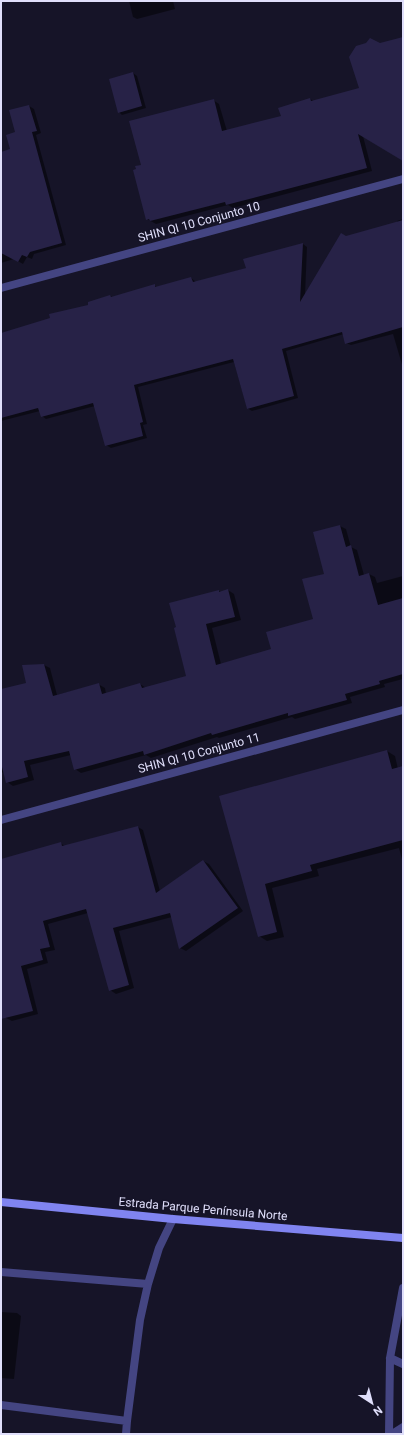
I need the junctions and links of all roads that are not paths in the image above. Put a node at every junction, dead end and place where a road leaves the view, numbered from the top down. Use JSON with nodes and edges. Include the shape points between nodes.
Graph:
{"nodes":[{"id":1,"x":403,"y":179,"type":"edge"},
{"id":2,"x":1,"y":288,"type":"edge"},
{"id":3,"x":403,"y":710,"type":"edge"},
{"id":4,"x":1,"y":820,"type":"edge"},
{"id":5,"x":1,"y":1202,"type":"edge"},
{"id":6,"x":173,"y":1219,"type":"junction"},
{"id":7,"x":403,"y":1238,"type":"edge"},
{"id":8,"x":1,"y":1272,"type":"edge"},
{"id":9,"x":148,"y":1284,"type":"junction"},
{"id":10,"x":403,"y":1288,"type":"edge"},
{"id":11,"x":390,"y":1358,"type":"junction"},
{"id":12,"x":403,"y":1364,"type":"edge"},
{"id":13,"x":1,"y":1405,"type":"edge"},
{"id":14,"x":127,"y":1422,"type":"junction"},
{"id":15,"x":403,"y":1427,"type":"edge"},
{"id":16,"x":126,"y":1434,"type":"edge"},
{"id":17,"x":389,"y":1434,"type":"edge"},
{"id":18,"x":392,"y":1434,"type":"edge"}],
"edges":[{"from":1,"to":2,"type":"street","name":"SHIN QI 10 Conjunto 10"},
{"from":3,"to":4,"type":"street","name":"SHIN QI 10 Conjunto 11"},
{"from":5,"to":6,"type":"main road","name":"Estrada Parque Península Norte"},
{"from":6,"to":7,"type":"main road","name":"Estrada Parque Península Norte"},
{"from":6,"to":9,"type":"street","via":[[158,1248]]},
{"from":8,"to":9,"type":"street"},
{"from":9,"to":14,"type":"street","via":[[140,1320]]},
{"from":10,"to":11,"type":"street"},
{"from":11,"to":12,"type":"street"},
{"from":11,"to":17,"type":"street"},
{"from":13,"to":14,"type":"street"},
{"from":14,"to":16,"type":"street"},
{"from":15,"to":18,"type":"street"}]}
